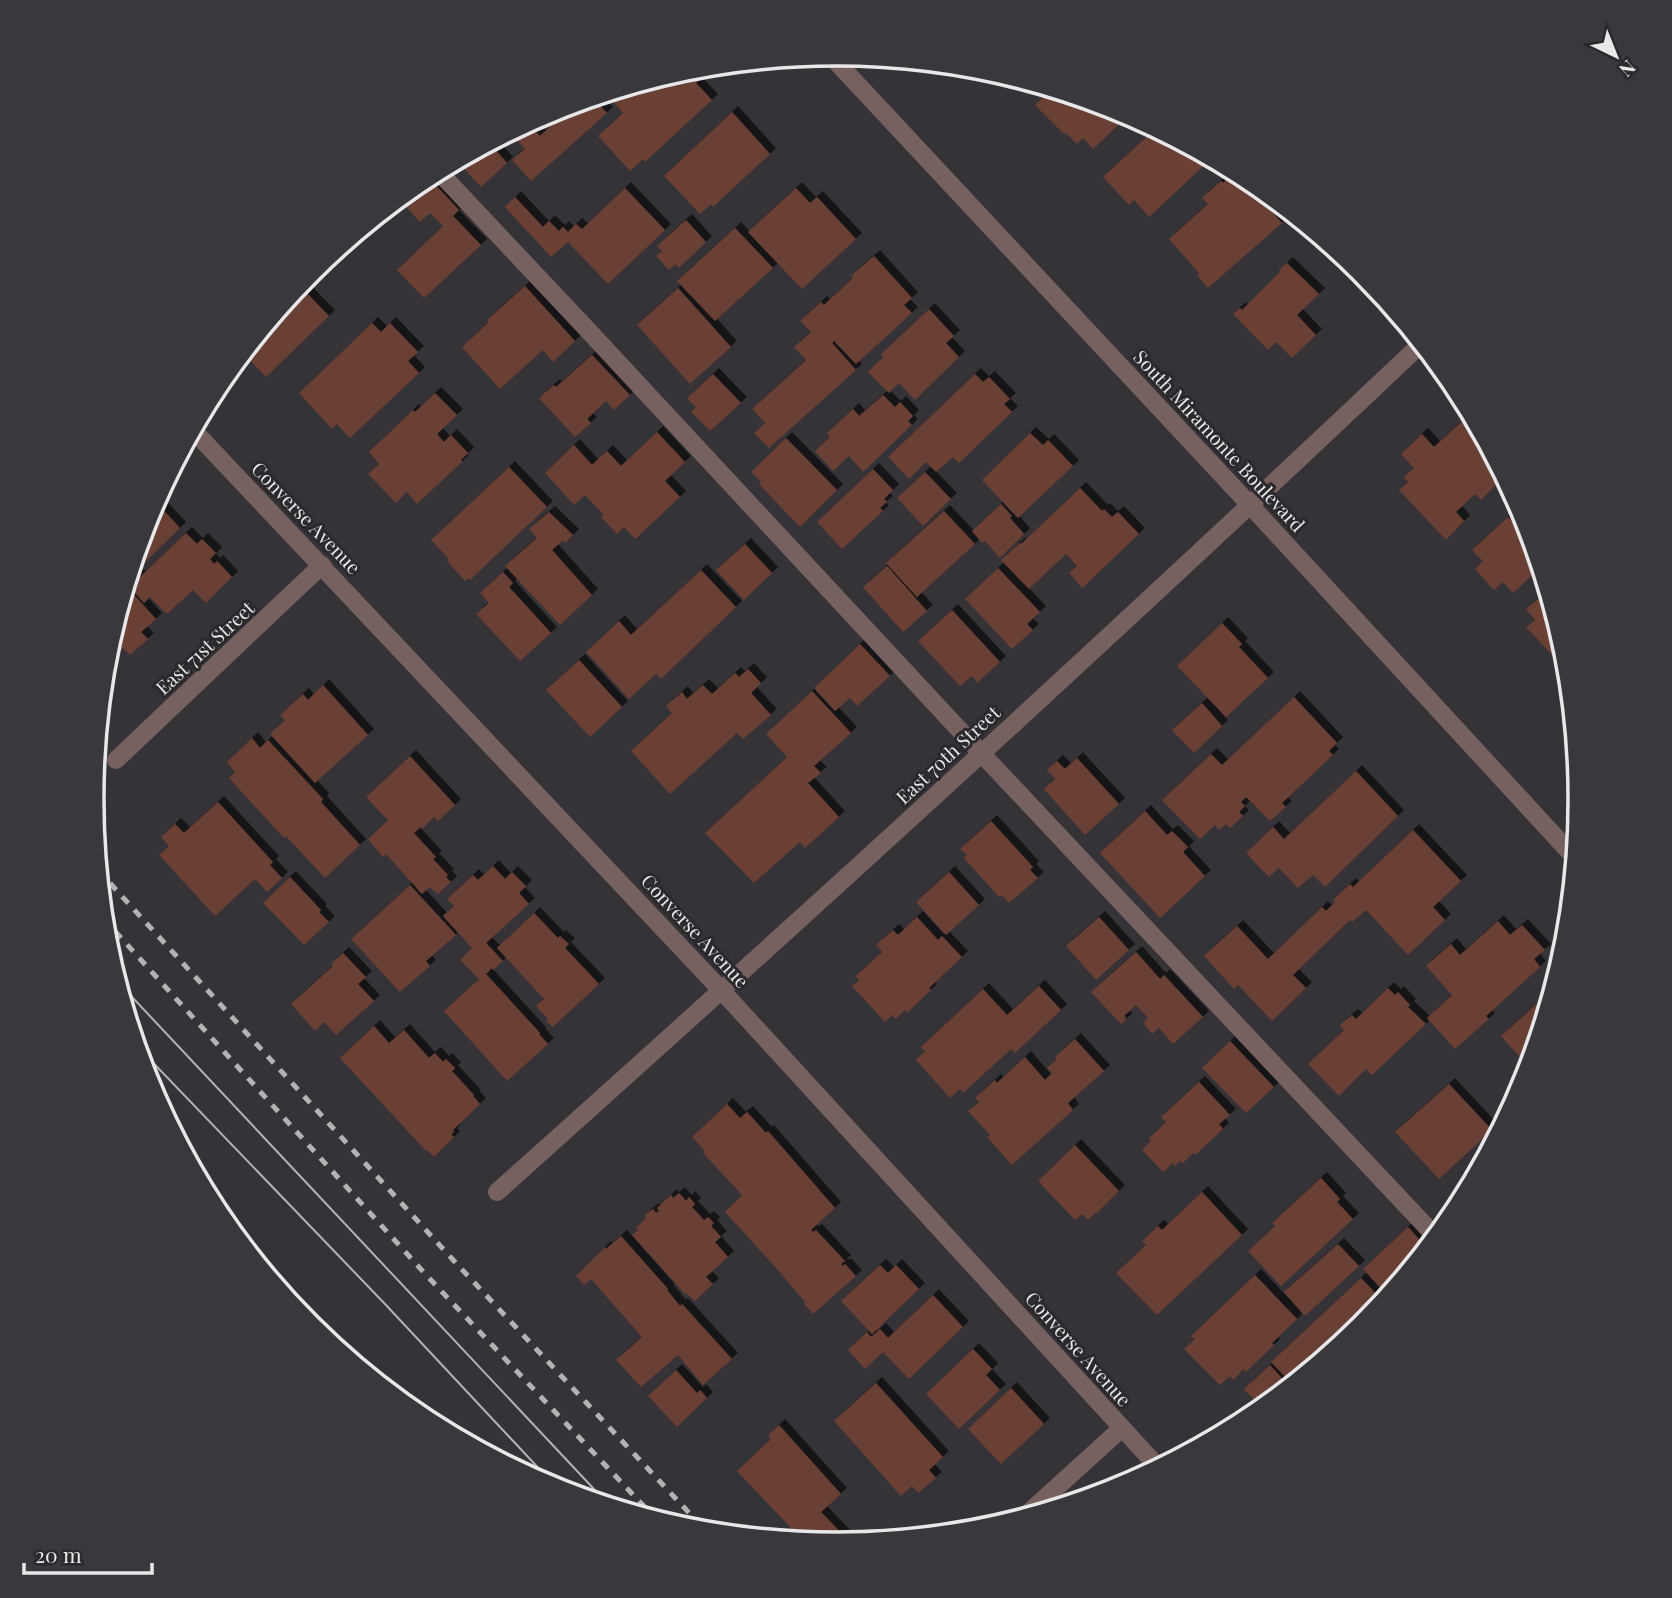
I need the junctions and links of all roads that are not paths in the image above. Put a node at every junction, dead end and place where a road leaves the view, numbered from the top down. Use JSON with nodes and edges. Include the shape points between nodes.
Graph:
{"nodes":[{"id":1,"x":840,"y":66,"type":"edge"},
{"id":2,"x":446,"y":180,"type":"edge"},
{"id":3,"x":1415,"y":350,"type":"edge"},
{"id":4,"x":200,"y":437,"type":"edge"},
{"id":5,"x":1250,"y":505,"type":"junction"},
{"id":6,"x":321,"y":565,"type":"junction"},
{"id":7,"x":981,"y":753,"type":"junction"},
{"id":8,"x":116,"y":760,"type":"dead end"},
{"id":9,"x":1567,"y":849,"type":"edge"},
{"id":10,"x":722,"y":990,"type":"junction"},
{"id":11,"x":497,"y":1192,"type":"dead end"},
{"id":12,"x":1428,"y":1229,"type":"edge"},
{"id":13,"x":1122,"y":1428,"type":"junction"},
{"id":14,"x":1151,"y":1460,"type":"edge"},
{"id":15,"x":1040,"y":1503,"type":"edge"}],
"edges":[{"from":1,"to":5,"type":"street","name":"South Miramonte Boulevard"},
{"from":2,"to":7,"type":"street"},
{"from":3,"to":5,"type":"street","name":"East 70th Street"},
{"from":4,"to":6,"type":"street","name":"Converse Avenue"},
{"from":5,"to":7,"type":"street","name":"East 70th Street"},
{"from":5,"to":9,"type":"street","name":"South Miramonte Boulevard"},
{"from":6,"to":8,"type":"street","name":"East 71st Street"},
{"from":6,"to":10,"type":"street","name":"Converse Avenue"},
{"from":7,"to":10,"type":"street","name":"East 70th Street"},
{"from":7,"to":12,"type":"street"},
{"from":10,"to":11,"type":"street","name":"East 70th Street"},
{"from":10,"to":13,"type":"street","name":"Converse Avenue"},
{"from":13,"to":14,"type":"street","name":"Converse Avenue"},
{"from":13,"to":15,"type":"street"}]}
